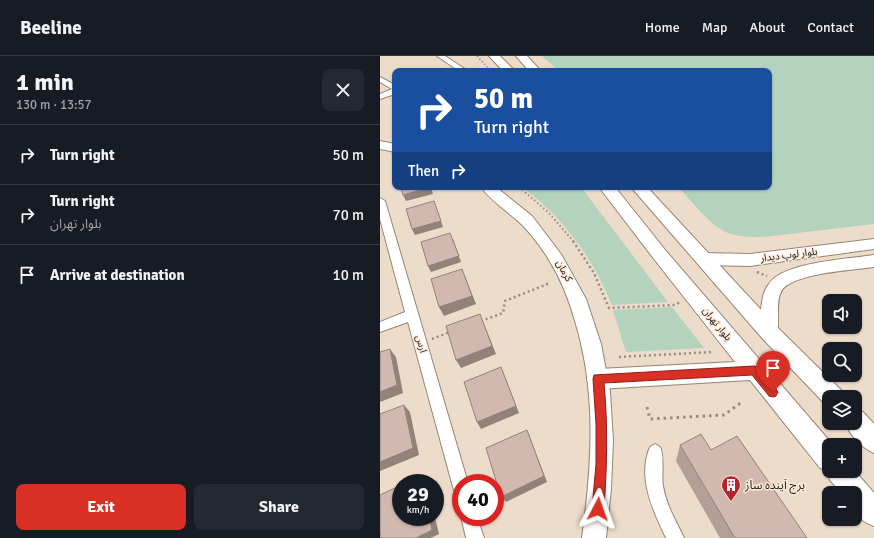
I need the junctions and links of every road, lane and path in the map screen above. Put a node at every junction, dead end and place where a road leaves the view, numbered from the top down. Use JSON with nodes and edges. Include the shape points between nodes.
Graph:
{"nodes":[{"id":1,"x":440,"y":56,"type":"edge"},
{"id":2,"x":478,"y":56,"type":"edge"},
{"id":3,"x":494,"y":56,"type":"edge"},
{"id":4,"x":521,"y":56,"type":"edge"},
{"id":5,"x":459,"y":68,"type":"edge"},
{"id":6,"x":488,"y":68,"type":"edge"},
{"id":7,"x":506,"y":68,"type":"edge"},
{"id":8,"x":532,"y":68,"type":"edge"},
{"id":9,"x":380,"y":79,"type":"edge"},
{"id":10,"x":392,"y":88,"type":"edge"},
{"id":11,"x":392,"y":92,"type":"edge"},
{"id":12,"x":381,"y":98,"type":"edge"},
{"id":13,"x":380,"y":145,"type":"edge"},
{"id":14,"x":392,"y":147,"type":"edge"},
{"id":15,"x":493,"y":190,"type":"edge"},
{"id":16,"x":522,"y":190,"type":"edge"},
{"id":17,"x":609,"y":190,"type":"edge"},
{"id":18,"x":642,"y":190,"type":"edge"},
{"id":19,"x":380,"y":201,"type":"edge"},
{"id":20,"x":874,"y":244,"type":"edge"},
{"id":21,"x":704,"y":259,"type":"junction"},
{"id":22,"x":874,"y":262,"type":"edge"},
{"id":23,"x":550,"y":283,"type":"dead end"},
{"id":24,"x":675,"y":304,"type":"dead end"},
{"id":25,"x":412,"y":315,"type":"junction"},
{"id":26,"x":476,"y":323,"type":"edge"},
{"id":27,"x":380,"y":327,"type":"edge"},
{"id":28,"x":455,"y":330,"type":"edge"},
{"id":29,"x":769,"y":332,"type":"junction"},
{"id":30,"x":420,"y":343,"type":"junction"},
{"id":31,"x":712,"y":352,"type":"dead end"},
{"id":32,"x":619,"y":357,"type":"dead end"},
{"id":33,"x":754,"y":370,"type":"junction"},
{"id":34,"x":598,"y":379,"type":"junction"},
{"id":35,"x":826,"y":390,"type":"edge"},
{"id":36,"x":742,"y":402,"type":"dead end"},
{"id":37,"x":647,"y":407,"type":"dead end"},
{"id":38,"x":862,"y":428,"type":"edge"},
{"id":39,"x":874,"y":441,"type":"edge"},
{"id":40,"x":822,"y":451,"type":"edge"},
{"id":41,"x":655,"y":452,"type":"dead end"},
{"id":42,"x":457,"y":474,"type":"edge"},
{"id":43,"x":845,"y":478,"type":"edge"},
{"id":44,"x":874,"y":513,"type":"edge"},
{"id":45,"x":472,"y":526,"type":"edge"},
{"id":46,"x":475,"y":538,"type":"edge"},
{"id":47,"x":594,"y":538,"type":"edge"},
{"id":48,"x":675,"y":538,"type":"edge"}],
"edges":[{"from":1,"to":5,"type":"street"},
{"from":2,"to":6,"type":"path"},
{"from":3,"to":7,"type":"main road"},
{"from":4,"to":8,"type":"main road"},
{"from":9,"to":10,"type":"street"},
{"from":11,"to":12,"type":"street"},
{"from":13,"to":14,"type":"street"},
{"from":15,"to":34,"type":"street","name":"کرمان","via":[[520,211],[559,260],[580,303]]},
{"from":16,"to":24,"type":"path","via":[[545,209],[573,240],[597,280],[609,308]]},
{"from":17,"to":33,"type":"main road","name":"بلوار تهران"},
{"from":18,"to":21,"type":"main road"},
{"from":19,"to":25,"type":"street","name":"ارس"},
{"from":20,"to":21,"type":"street","name":"بلوار لوپ دیدار","via":[[750,260]]},
{"from":21,"to":29,"type":"main road"},
{"from":22,"to":29,"type":"street","name":"بلوار لوپ دیدار","via":[[803,271],[786,277],[773,293]]},
{"from":23,"to":26,"type":"path","via":[[505,301],[503,313]]},
{"from":25,"to":27,"type":"street"},
{"from":25,"to":30,"type":"street","name":"ارس"},
{"from":28,"to":30,"type":"path"},
{"from":29,"to":35,"type":"main road"},
{"from":30,"to":42,"type":"street","name":"ارس"},
{"from":31,"to":32,"type":"path"},
{"from":33,"to":34,"type":"main road"},
{"from":33,"to":40,"type":"main road","name":"بلوار تهران"},
{"from":34,"to":47,"type":"street","name":"کرمان","via":[[602,464]]},
{"from":36,"to":37,"type":"path","via":[[724,415],[650,419]]},
{"from":38,"to":39,"type":"main road"},
{"from":41,"to":48,"type":"street","via":[[653,480],[656,495]]},
{"from":43,"to":44,"type":"main road"},
{"from":45,"to":46,"type":"street"}]}
